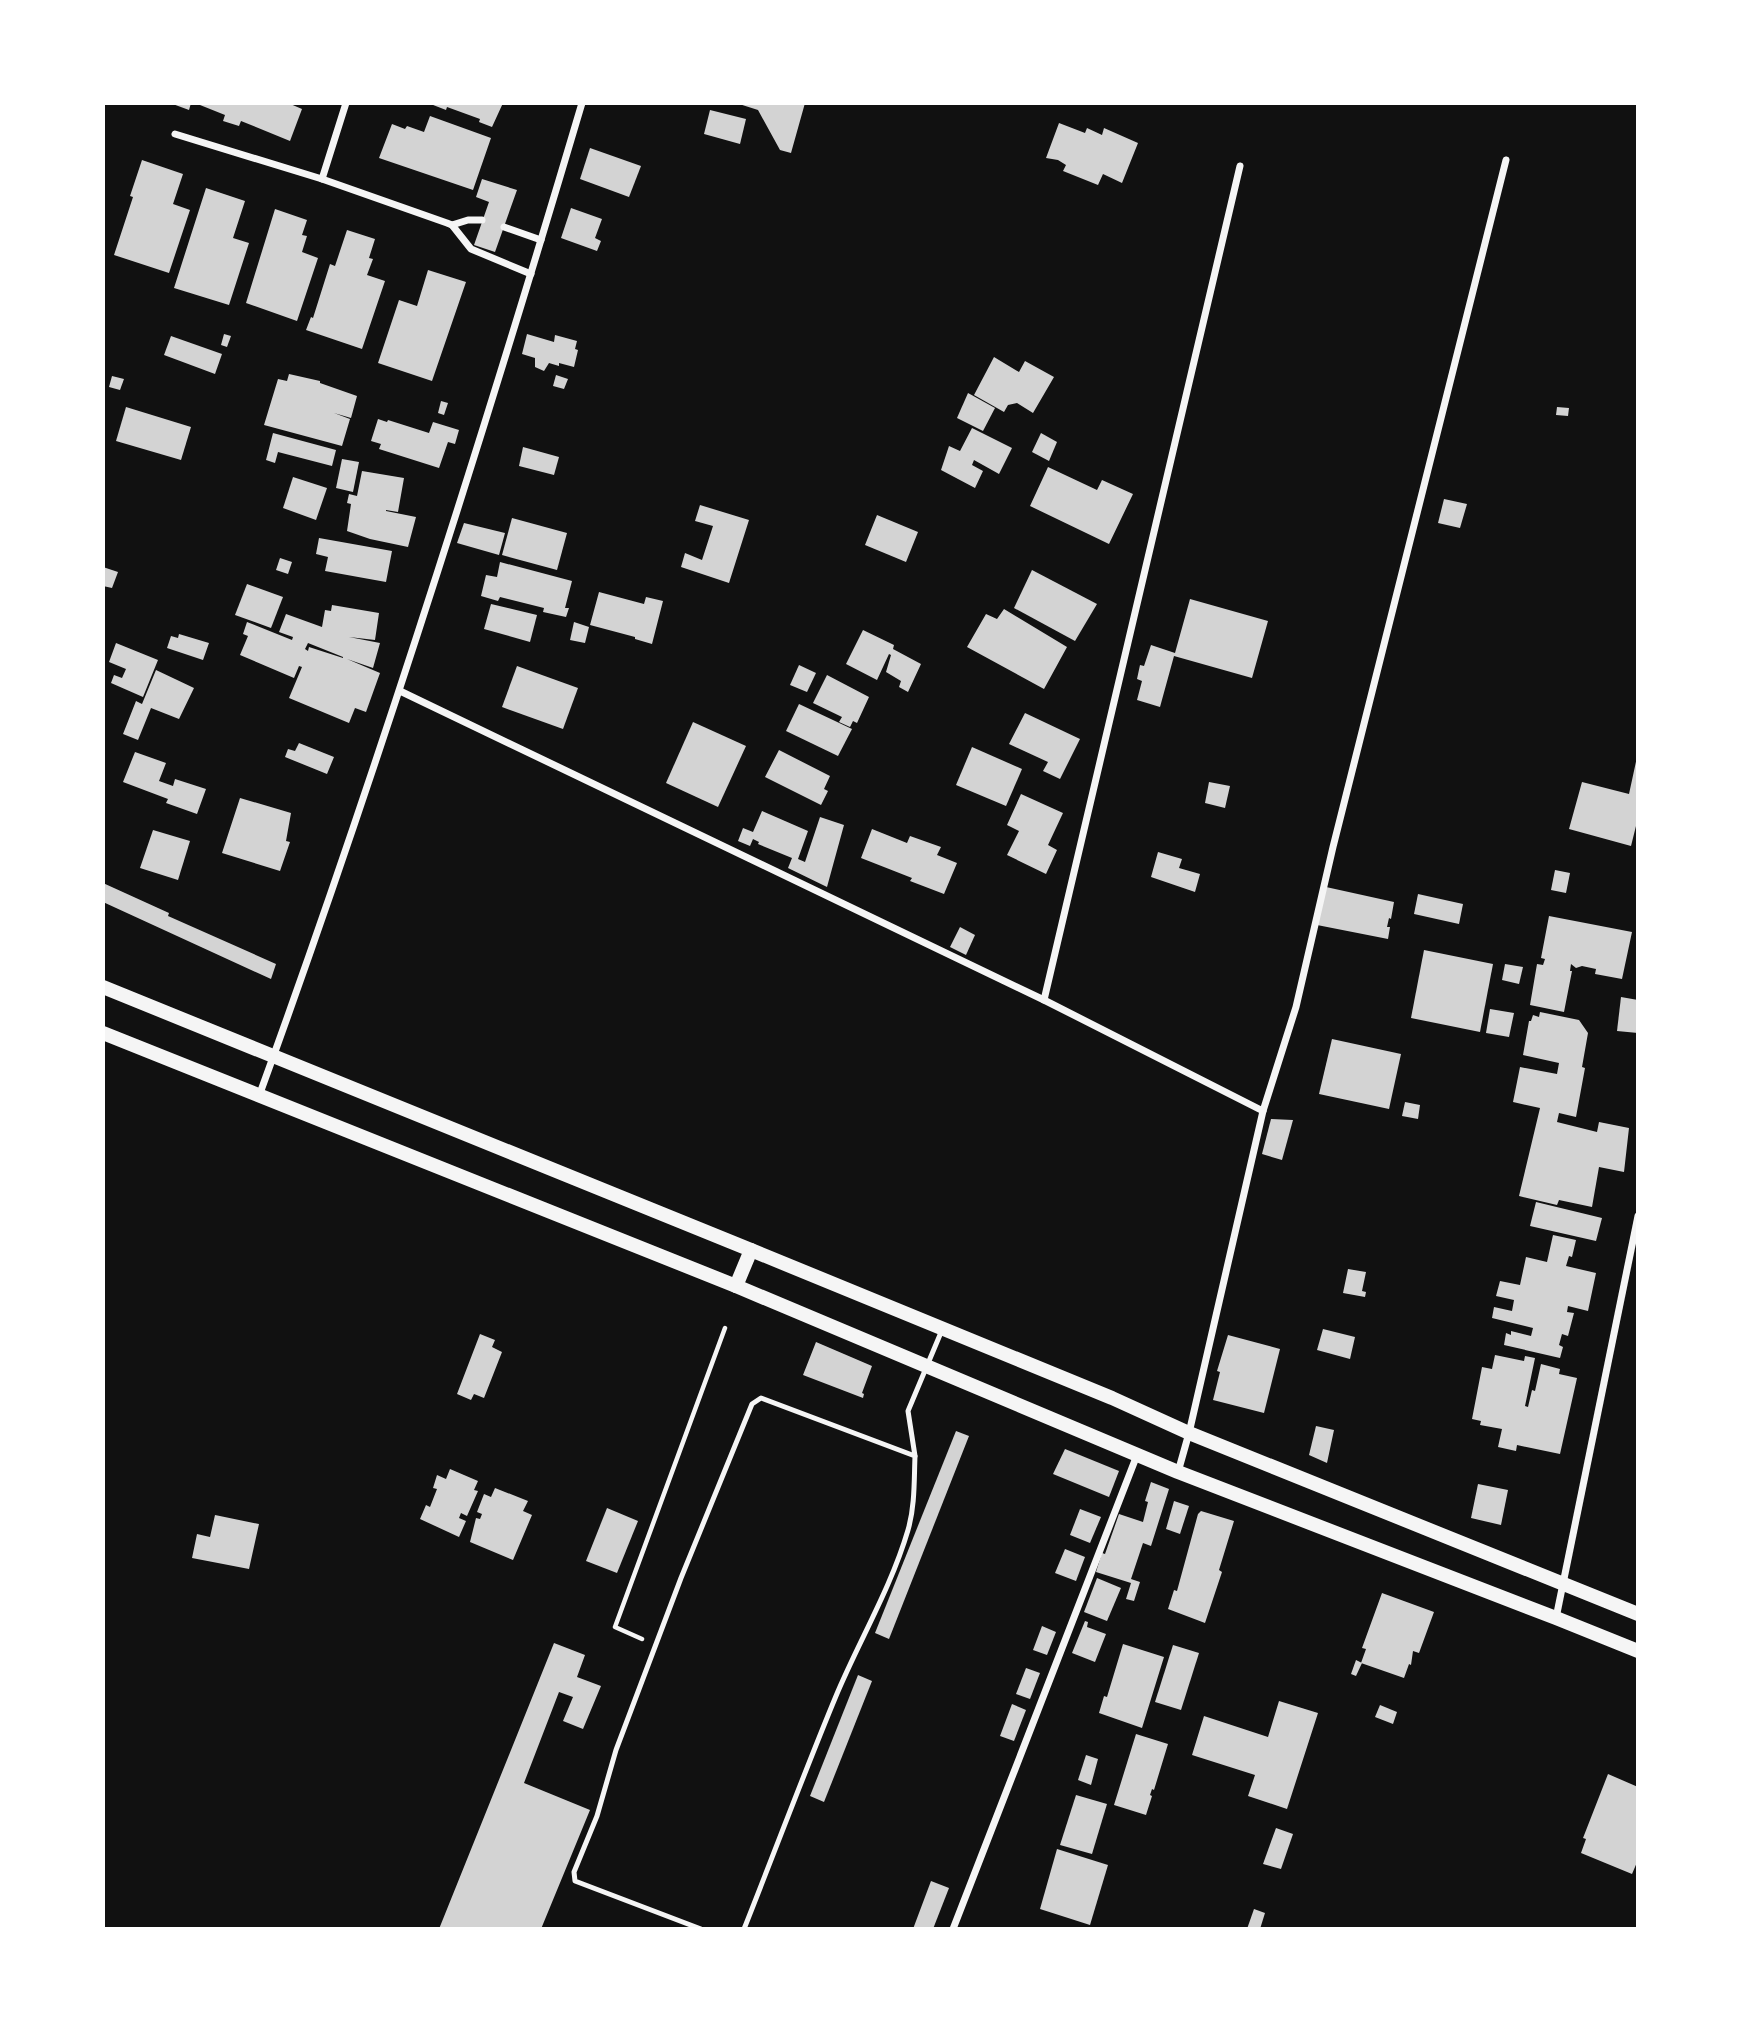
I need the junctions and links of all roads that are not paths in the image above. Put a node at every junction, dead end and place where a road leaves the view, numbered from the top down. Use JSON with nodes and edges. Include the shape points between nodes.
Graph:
{"nodes":[{"id":1,"x":346,"y":103,"type":"edge"},
{"id":2,"x":582,"y":103,"type":"edge"},
{"id":3,"x":175,"y":134,"type":"dead end"},
{"id":4,"x":1506,"y":160,"type":"dead end"},
{"id":5,"x":1240,"y":166,"type":"dead end"},
{"id":6,"x":322,"y":179,"type":"junction"},
{"id":7,"x":482,"y":220,"type":"dead end"},
{"id":8,"x":452,"y":226,"type":"junction"},
{"id":9,"x":504,"y":227,"type":"dead end"},
{"id":10,"x":541,"y":240,"type":"junction"},
{"id":11,"x":531,"y":274,"type":"junction"},
{"id":12,"x":400,"y":691,"type":"junction"},
{"id":13,"x":103,"y":987,"type":"edge"},
{"id":14,"x":1044,"y":1000,"type":"junction"},
{"id":15,"x":103,"y":1033,"type":"edge"},
{"id":16,"x":274,"y":1055,"type":"junction"},
{"id":17,"x":259,"y":1096,"type":"junction"},
{"id":18,"x":1263,"y":1111,"type":"junction"},
{"id":19,"x":1638,"y":1216,"type":"edge"},
{"id":20,"x":751,"y":1250,"type":"junction"},
{"id":21,"x":736,"y":1286,"type":"junction"},
{"id":22,"x":942,"y":1328,"type":"junction"},
{"id":23,"x":926,"y":1364,"type":"junction"},
{"id":24,"x":1189,"y":1433,"type":"junction"},
{"id":25,"x":1138,"y":1455,"type":"junction"},
{"id":26,"x":915,"y":1456,"type":"junction"},
{"id":27,"x":1178,"y":1472,"type":"junction"},
{"id":28,"x":1564,"y":1585,"type":"junction"},
{"id":29,"x":1638,"y":1614,"type":"edge"},
{"id":30,"x":1556,"y":1618,"type":"junction"},
{"id":31,"x":1638,"y":1651,"type":"edge"},
{"id":32,"x":701,"y":1929,"type":"edge"},
{"id":33,"x":744,"y":1929,"type":"edge"},
{"id":34,"x":953,"y":1929,"type":"edge"}],
"edges":[{"from":1,"to":6,"type":"street"},
{"from":2,"to":10,"type":"street"},
{"from":3,"to":6,"type":"street"},
{"from":4,"to":18,"type":"street","via":[[1296,1007]]},
{"from":5,"to":14,"type":"street"},
{"from":6,"to":8,"type":"street"},
{"from":7,"to":8,"type":"street"},
{"from":8,"to":11,"type":"street","via":[[471,249]]},
{"from":9,"to":10,"type":"street"},
{"from":10,"to":11,"type":"street"},
{"from":11,"to":12,"type":"street"},
{"from":12,"to":14,"type":"street"},
{"from":12,"to":16,"type":"street"},
{"from":13,"to":16,"type":"main road"},
{"from":14,"to":18,"type":"street"},
{"from":15,"to":17,"type":"main road"},
{"from":16,"to":17,"type":"street"},
{"from":16,"to":20,"type":"main road"},
{"from":17,"to":21,"type":"main road"},
{"from":18,"to":24,"type":"street"},
{"from":19,"to":28,"type":"street"},
{"from":20,"to":21,"type":"main road"},
{"from":20,"to":22,"type":"main road"},
{"from":21,"to":23,"type":"main road"},
{"from":22,"to":23,"type":"lane"},
{"from":22,"to":24,"type":"main road"},
{"from":23,"to":25,"type":"main road"},
{"from":23,"to":26,"type":"lane","via":[[908,1411]]},
{"from":24,"to":27,"type":"street"},
{"from":24,"to":28,"type":"main road"},
{"from":25,"to":27,"type":"main road"},
{"from":25,"to":34,"type":"street"},
{"from":26,"to":32,"type":"lane","via":[[774,1401],[761,1398],[752,1404],[616,1750],[573,1878]]},
{"from":26,"to":33,"type":"lane","via":[[908,1530]]},
{"from":27,"to":30,"type":"main road"},
{"from":28,"to":29,"type":"main road"},
{"from":28,"to":30,"type":"street"},
{"from":30,"to":31,"type":"main road"}]}
